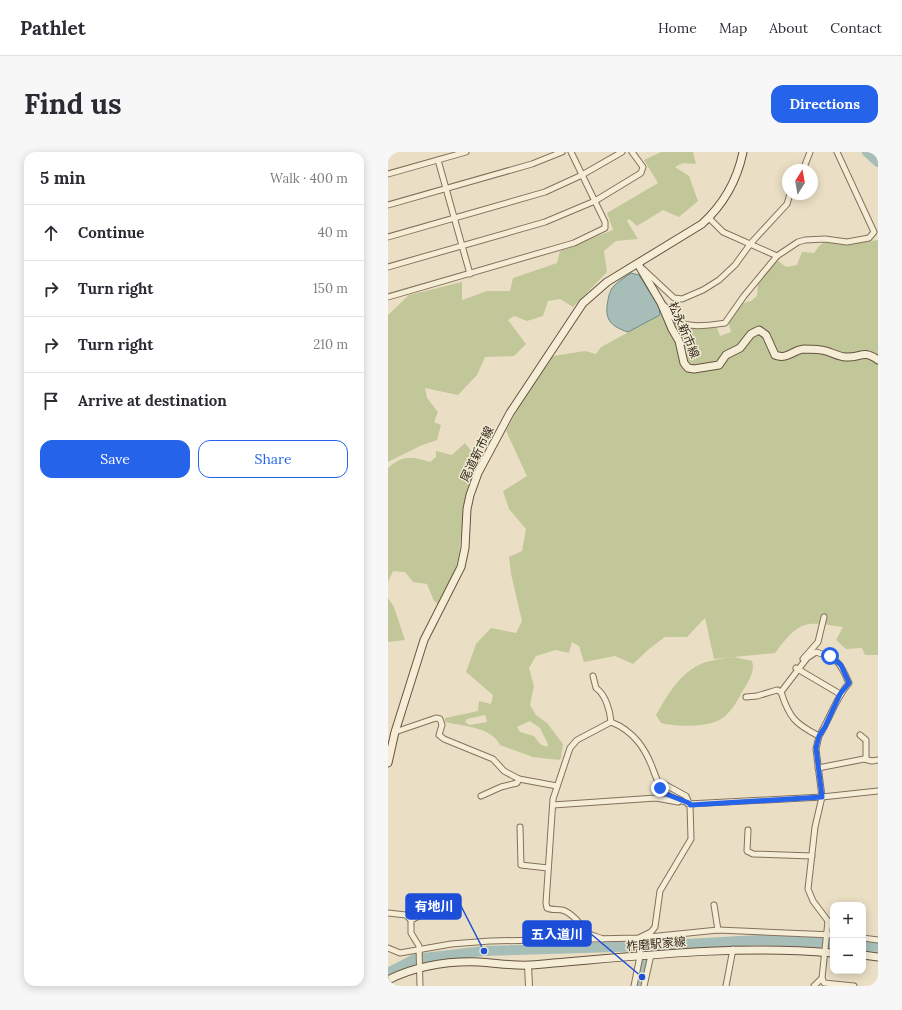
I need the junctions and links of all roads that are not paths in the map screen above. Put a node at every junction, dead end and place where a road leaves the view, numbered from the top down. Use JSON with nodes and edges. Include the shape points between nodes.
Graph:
{"nodes":[{"id":1,"x":466,"y":152,"type":"edge"},
{"id":2,"x":562,"y":152,"type":"edge"},
{"id":3,"x":571,"y":152,"type":"edge"},
{"id":4,"x":622,"y":152,"type":"edge"},
{"id":5,"x":632,"y":152,"type":"edge"},
{"id":6,"x":744,"y":152,"type":"edge"},
{"id":7,"x":810,"y":152,"type":"edge"},
{"id":8,"x":837,"y":152,"type":"edge"},
{"id":9,"x":438,"y":160,"type":"junction"},
{"id":10,"x":805,"y":164,"type":"edge"},
{"id":11,"x":388,"y":174,"type":"edge"},
{"id":12,"x":582,"y":175,"type":"junction"},
{"id":13,"x":446,"y":189,"type":"junction"},
{"id":14,"x":788,"y":200,"type":"edge"},
{"id":15,"x":595,"y":202,"type":"junction"},
{"id":16,"x":388,"y":205,"type":"edge"},
{"id":17,"x":455,"y":218,"type":"junction"},
{"id":18,"x":709,"y":218,"type":"junction"},
{"id":19,"x":388,"y":237,"type":"edge"},
{"id":20,"x":751,"y":243,"type":"junction"},
{"id":21,"x":462,"y":246,"type":"junction"},
{"id":22,"x":777,"y":256,"type":"junction"},
{"id":23,"x":638,"y":264,"type":"junction"},
{"id":24,"x":388,"y":267,"type":"edge"},
{"id":25,"x":470,"y":274,"type":"junction"},
{"id":26,"x":388,"y":297,"type":"edge"},
{"id":27,"x":661,"y":303,"type":"junction"},
{"id":28,"x":878,"y":360,"type":"edge"},
{"id":29,"x":824,"y":617,"type":"dead end"},
{"id":30,"x":797,"y":670,"type":"junction"},
{"id":31,"x":593,"y":676,"type":"dead end"},
{"id":32,"x":781,"y":692,"type":"junction"},
{"id":33,"x":840,"y":694,"type":"junction"},
{"id":34,"x":746,"y":697,"type":"dead end"},
{"id":35,"x":611,"y":722,"type":"junction"},
{"id":36,"x":396,"y":732,"type":"junction"},
{"id":37,"x":860,"y":735,"type":"dead end"},
{"id":38,"x":819,"y":736,"type":"junction"},
{"id":39,"x":866,"y":759,"type":"junction"},
{"id":40,"x":878,"y":760,"type":"edge"},
{"id":41,"x":388,"y":763,"type":"edge"},
{"id":42,"x":818,"y":768,"type":"junction"},
{"id":43,"x":519,"y":778,"type":"junction"},
{"id":44,"x":664,"y":784,"type":"dead end"},
{"id":45,"x":557,"y":786,"type":"junction"},
{"id":46,"x":878,"y":791,"type":"edge"},
{"id":47,"x":481,"y":796,"type":"dead end"},
{"id":48,"x":822,"y":797,"type":"junction"},
{"id":49,"x":689,"y":804,"type":"junction"},
{"id":50,"x":553,"y":805,"type":"junction"},
{"id":51,"x":520,"y":827,"type":"dead end"},
{"id":52,"x":748,"y":830,"type":"dead end"},
{"id":53,"x":812,"y":856,"type":"junction"},
{"id":54,"x":548,"y":868,"type":"junction"},
{"id":55,"x":714,"y":905,"type":"dead end"},
{"id":56,"x":388,"y":913,"type":"edge"},
{"id":57,"x":423,"y":914,"type":"dead end"},
{"id":58,"x":411,"y":920,"type":"junction"},
{"id":59,"x":828,"y":921,"type":"joint"},
{"id":60,"x":718,"y":930,"type":"junction"},
{"id":61,"x":827,"y":934,"type":"junction"},
{"id":62,"x":830,"y":934,"type":"edge"},
{"id":63,"x":639,"y":938,"type":"junction"},
{"id":64,"x":866,"y":938,"type":"edge"},
{"id":65,"x":602,"y":939,"type":"junction"},
{"id":66,"x":878,"y":940,"type":"edge"},
{"id":67,"x":388,"y":948,"type":"edge"},
{"id":68,"x":733,"y":950,"type":"junction"},
{"id":69,"x":418,"y":951,"type":"junction"},
{"id":70,"x":825,"y":952,"type":"junction"},
{"id":71,"x":830,"y":953,"type":"edge"},
{"id":72,"x":645,"y":955,"type":"junction"},
{"id":73,"x":866,"y":955,"type":"edge"},
{"id":74,"x":878,"y":957,"type":"edge"},
{"id":75,"x":528,"y":965,"type":"junction"},
{"id":76,"x":420,"y":966,"type":"junction"},
{"id":77,"x":822,"y":978,"type":"junction"},
{"id":78,"x":388,"y":980,"type":"edge"},
{"id":79,"x":420,"y":986,"type":"edge"},
{"id":80,"x":529,"y":986,"type":"edge"},
{"id":81,"x":634,"y":986,"type":"edge"},
{"id":82,"x":644,"y":986,"type":"edge"},
{"id":83,"x":726,"y":986,"type":"edge"},
{"id":84,"x":814,"y":986,"type":"edge"},
{"id":85,"x":854,"y":986,"type":"edge"}],
"edges":[{"from":1,"to":9,"type":"street"},
{"from":2,"to":13,"type":"street","via":[[532,164]]},
{"from":3,"to":12,"type":"street"},
{"from":4,"to":12,"type":"street"},
{"from":5,"to":15,"type":"street","via":[[643,167],[641,173]]},
{"from":6,"to":18,"type":"main road","via":[[729,192]]},
{"from":7,"to":10,"type":"street"},
{"from":8,"to":22,"type":"street","via":[[874,232],[869,238],[847,242],[805,240]]},
{"from":9,"to":11,"type":"street"},
{"from":9,"to":13,"type":"street"},
{"from":12,"to":15,"type":"street"},
{"from":12,"to":17,"type":"street","via":[[545,192]]},
{"from":13,"to":16,"type":"street"},
{"from":13,"to":17,"type":"street"},
{"from":14,"to":20,"type":"street"},
{"from":15,"to":21,"type":"street","via":[[545,222]]},
{"from":15,"to":25,"type":"street","via":[[605,222],[605,228],[574,243]]},
{"from":17,"to":19,"type":"street"},
{"from":17,"to":21,"type":"street"},
{"from":18,"to":20,"type":"street","via":[[723,232]]},
{"from":18,"to":23,"type":"main road"},
{"from":20,"to":22,"type":"street"},
{"from":20,"to":23,"type":"street","via":[[735,265],[718,280],[682,298],[674,298],[668,294]]},
{"from":21,"to":24,"type":"street"},
{"from":21,"to":25,"type":"street"},
{"from":22,"to":27,"type":"street","via":[[725,323],[683,324]]},
{"from":23,"to":27,"type":"main road","name":"松永新市線"},
{"from":23,"to":36,"type":"main road","name":"尾道新市線","via":[[607,282],[584,303],[510,413],[491,447],[478,473],[467,509],[465,548],[461,567],[424,640]]},
{"from":25,"to":26,"type":"street"},
{"from":27,"to":28,"type":"main road","name":"松永新市線","via":[[679,341],[684,363],[688,368],[719,365],[726,355],[740,348],[750,334],[759,330],[766,335],[775,355],[780,357],[802,349],[816,349],[845,358],[860,353],[867,354]]},
{"from":29,"to":30,"type":"street","via":[[818,642],[796,667]]},
{"from":30,"to":32,"type":"street"},
{"from":30,"to":33,"type":"street"},
{"from":30,"to":33,"type":"street","via":[[816,652],[830,656],[841,665],[849,683]]},
{"from":31,"to":35,"type":"street","via":[[596,688],[610,712]]},
{"from":32,"to":34,"type":"street","via":[[777,690]]},
{"from":32,"to":38,"type":"street","via":[[787,712],[805,729]]},
{"from":33,"to":38,"type":"street"},
{"from":35,"to":45,"type":"street","via":[[577,740],[570,748]]},
{"from":35,"to":49,"type":"street","via":[[632,733],[646,752],[660,788],[666,794]]},
{"from":36,"to":41,"type":"main road","name":"尾道新市線"},
{"from":36,"to":43,"type":"street","via":[[436,718],[442,725],[439,735],[444,739],[493,759],[504,771]]},
{"from":37,"to":39,"type":"street","via":[[866,740]]},
{"from":38,"to":42,"type":"street","via":[[816,748]]},
{"from":39,"to":40,"type":"street"},
{"from":39,"to":42,"type":"street"},
{"from":42,"to":48,"type":"street"},
{"from":43,"to":45,"type":"street"},
{"from":43,"to":47,"type":"street","via":[[517,783]]},
{"from":44,"to":49,"type":"street","via":[[686,796]]},
{"from":45,"to":50,"type":"street"},
{"from":46,"to":48,"type":"street"},
{"from":48,"to":49,"type":"street"},
{"from":48,"to":53,"type":"street"},
{"from":49,"to":50,"type":"street","via":[[656,798]]},
{"from":49,"to":63,"type":"street","via":[[691,839],[660,891],[655,927]]},
{"from":50,"to":54,"type":"street"},
{"from":51,"to":54,"type":"street","via":[[521,865]]},
{"from":52,"to":53,"type":"street","via":[[747,851],[753,854]]},
{"from":53,"to":59,"type":"street","via":[[808,890]]},
{"from":54,"to":65,"type":"street","via":[[547,908],[567,912],[579,921],[587,932]]},
{"from":55,"to":60,"type":"street"},
{"from":56,"to":58,"type":"street","via":[[406,915]]},
{"from":57,"to":58,"type":"street"},
{"from":58,"to":69,"type":"street","via":[[411,933],[419,946]]},
{"from":59,"to":61,"type":"street"},
{"from":60,"to":61,"type":"street"},
{"from":60,"to":63,"type":"street"},
{"from":61,"to":62,"type":"street"},
{"from":61,"to":70,"type":"street"},
{"from":63,"to":65,"type":"street"},
{"from":63,"to":72,"type":"street"},
{"from":64,"to":66,"type":"street"},
{"from":65,"to":69,"type":"street","via":[[490,941],[451,944]]},
{"from":67,"to":69,"type":"street","via":[[400,953]]},
{"from":68,"to":70,"type":"main road","name":"柞磨駅家線"},
{"from":68,"to":72,"type":"main road","name":"柞磨駅家線"},
{"from":68,"to":83,"type":"street"},
{"from":69,"to":76,"type":"street"},
{"from":70,"to":71,"type":"main road","name":"柞磨駅家線"},
{"from":70,"to":77,"type":"street"},
{"from":72,"to":75,"type":"main road","name":"柞磨駅家線"},
{"from":72,"to":81,"type":"street"},
{"from":72,"to":82,"type":"street"},
{"from":73,"to":74,"type":"main road"},
{"from":75,"to":76,"type":"main road","name":"柞磨駅家線","via":[[477,962]]},
{"from":75,"to":80,"type":"street"},
{"from":76,"to":78,"type":"main road","name":"柞磨駅家線"},
{"from":76,"to":79,"type":"street"},
{"from":77,"to":84,"type":"street"},
{"from":77,"to":85,"type":"street","via":[[824,983]]}]}
